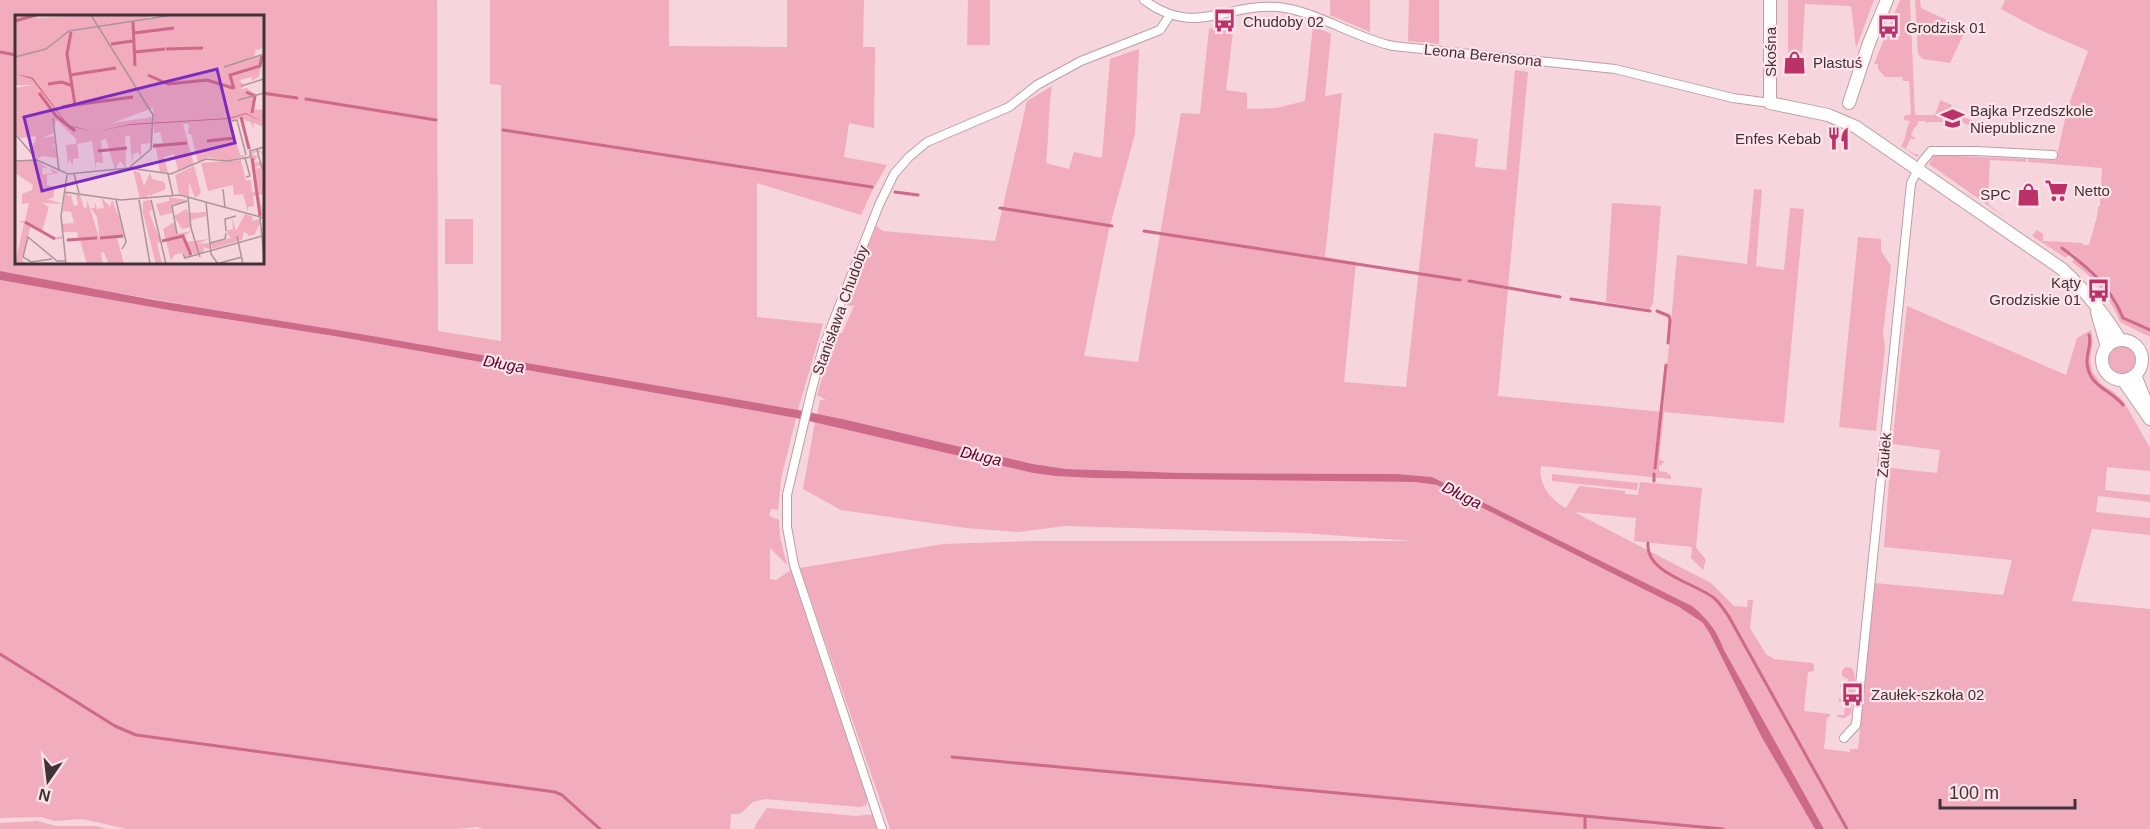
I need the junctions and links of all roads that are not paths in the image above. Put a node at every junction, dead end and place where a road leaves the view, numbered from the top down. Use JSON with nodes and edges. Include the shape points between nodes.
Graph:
{"nodes":[{"id":1,"x":1144,"y":0,"type":"edge"},
{"id":2,"x":1770,"y":0,"type":"edge"},
{"id":3,"x":1887,"y":0,"type":"edge"},
{"id":4,"x":1170,"y":15,"type":"junction"},
{"id":5,"x":1770,"y":103,"type":"junction"},
{"id":6,"x":1849,"y":103,"type":"junction"},
{"id":7,"x":1828,"y":115,"type":"junction"},
{"id":8,"x":1856,"y":127,"type":"junction"},
{"id":9,"x":2053,"y":155,"type":"dead end"},
{"id":10,"x":1918,"y":169,"type":"junction"},
{"id":11,"x":2094,"y":306,"type":"junction"},
{"id":12,"x":2120,"y":340,"type":"junction"},
{"id":13,"x":2107,"y":347,"type":"junction"},
{"id":14,"x":2145,"y":355,"type":"edge"},
{"id":15,"x":2135,"y":375,"type":"junction"},
{"id":16,"x":2123,"y":380,"type":"junction"},
{"id":17,"x":2150,"y":417,"type":"edge"},
{"id":18,"x":1844,"y":738,"type":"dead end"},
{"id":19,"x":882,"y":829,"type":"edge"}],
"edges":[{"from":1,"to":4,"type":"street","name":"Leona Berensona"},
{"from":2,"to":5,"type":"street","name":"Skośna"},
{"from":3,"to":6,"type":"street"},
{"from":4,"to":5,"type":"street","name":"Leona Berensona","via":[[1192,19],[1280,7],[1393,46],[1615,69],[1733,98]]},
{"from":4,"to":19,"type":"street","name":"Stanisława Chudoby","via":[[1160,30],[1073,65],[1037,85],[1009,107],[939,135],[902,164],[874,216],[823,348],[787,495],[789,542]]},
{"from":5,"to":7,"type":"street","name":"Leona Berensona"},
{"from":6,"to":7,"type":"street"},
{"from":6,"to":8,"type":"street"},
{"from":7,"to":8,"type":"street","name":"Leona Berensona"},
{"from":8,"to":10,"type":"street","name":"Leona Berensona"},
{"from":9,"to":10,"type":"street","via":[[1936,150],[1928,154]]},
{"from":10,"to":11,"type":"street","name":"Leona Berensona","via":[[2062,269]]},
{"from":10,"to":18,"type":"street","name":"Zaułek","via":[[1911,183],[1856,725]]},
{"from":11,"to":12,"type":"street","name":"Leona Berensona"},
{"from":11,"to":13,"type":"street","name":"Leona Berensona"},
{"from":12,"to":13,"type":"street"},
{"from":12,"to":14,"type":"street","via":[[2131,342]]},
{"from":13,"to":16,"type":"street","via":[[2102,360],[2104,369],[2110,376]]},
{"from":14,"to":15,"type":"street"},
{"from":15,"to":16,"type":"street"},
{"from":15,"to":17,"type":"street"},
{"from":16,"to":17,"type":"street"}]}
